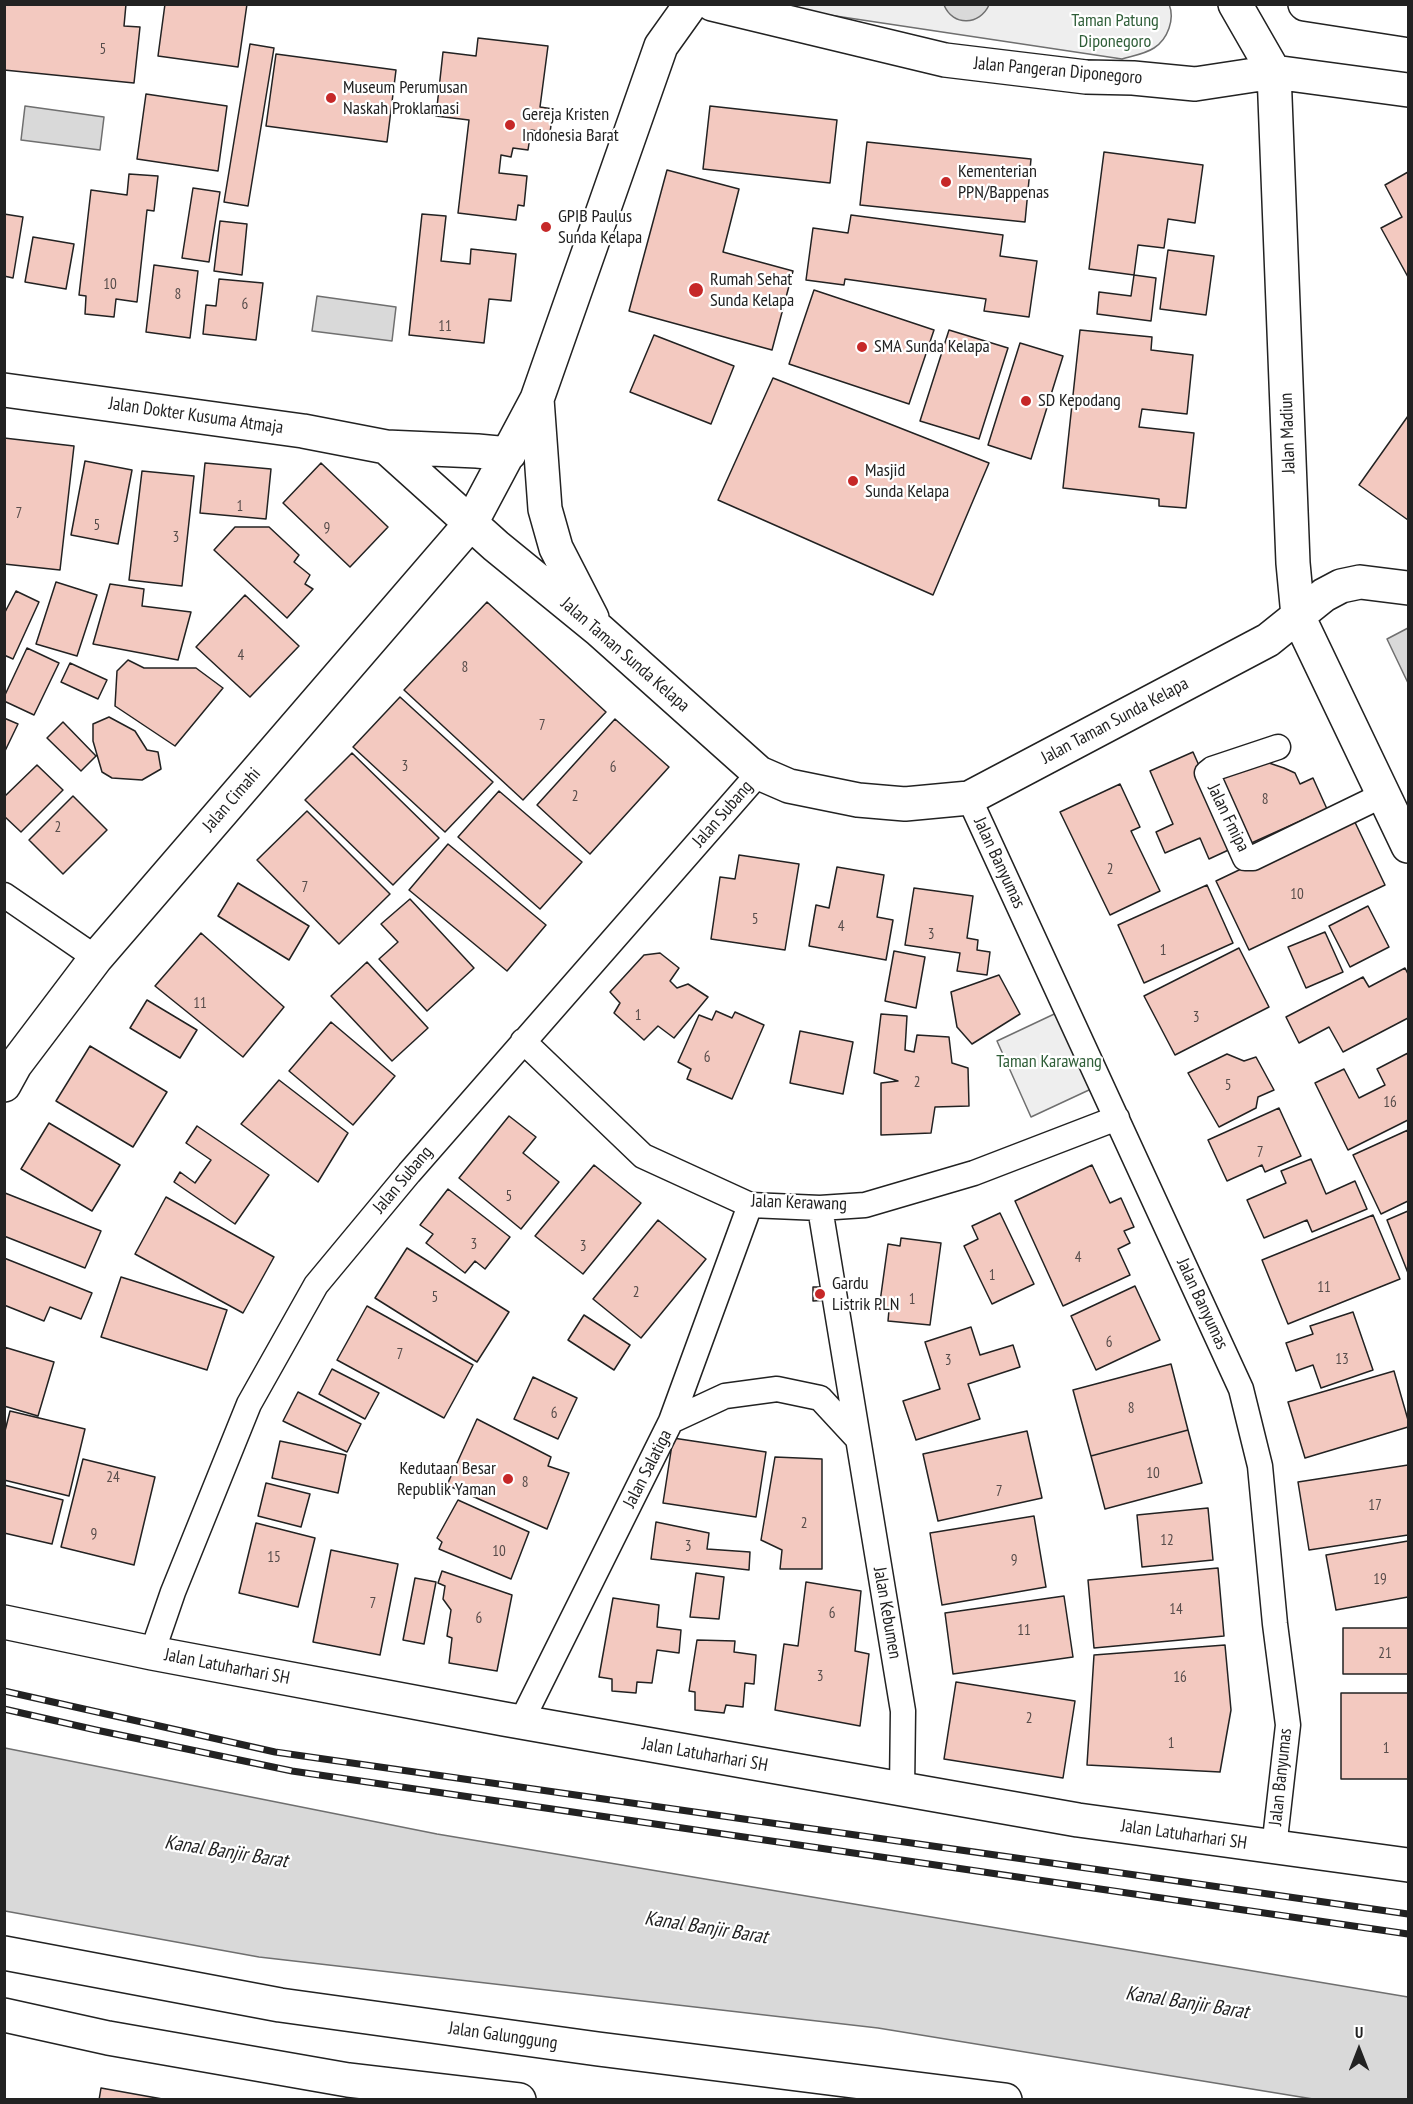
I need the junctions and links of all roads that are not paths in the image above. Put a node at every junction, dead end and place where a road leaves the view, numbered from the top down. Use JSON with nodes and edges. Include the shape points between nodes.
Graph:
{"nodes":[{"id":1,"x":692,"y":4,"type":"edge"},
{"id":2,"x":712,"y":4,"type":"edge"},
{"id":3,"x":1235,"y":4,"type":"edge"},
{"id":4,"x":1305,"y":4,"type":"edge"},
{"id":5,"x":1408,"y":20,"type":"edge"},
{"id":6,"x":1274,"y":72,"type":"junction"},
{"id":7,"x":1408,"y":90,"type":"edge"},
{"id":8,"x":4,"y":390,"type":"edge"},
{"id":9,"x":537,"y":399,"type":"junction"},
{"id":10,"x":386,"y":447,"type":"junction"},
{"id":11,"x":509,"y":454,"type":"junction"},
{"id":12,"x":471,"y":523,"type":"junction"},
{"id":13,"x":1408,"y":588,"type":"edge"},
{"id":14,"x":1298,"y":616,"type":"junction"},
{"id":15,"x":599,"y":630,"type":"junction"},
{"id":16,"x":1278,"y":747,"type":"dead end"},
{"id":17,"x":759,"y":773,"type":"junction"},
{"id":18,"x":1385,"y":794,"type":"junction"},
{"id":19,"x":969,"y":798,"type":"junction"},
{"id":20,"x":1408,"y":846,"type":"edge"},
{"id":21,"x":4,"y":895,"type":"edge"},
{"id":22,"x":96,"y":958,"type":"junction"},
{"id":23,"x":523,"y":1041,"type":"junction"},
{"id":24,"x":4,"y":1085,"type":"edge"},
{"id":25,"x":1117,"y":1118,"type":"junction"},
{"id":26,"x":750,"y":1204,"type":"junction"},
{"id":27,"x":820,"y":1208,"type":"junction"},
{"id":28,"x":671,"y":1421,"type":"junction"},
{"id":29,"x":857,"y":1438,"type":"junction"},
{"id":30,"x":4,"y":1622,"type":"edge"},
{"id":31,"x":152,"y":1653,"type":"junction"},
{"id":32,"x":521,"y":1722,"type":"junction"},
{"id":33,"x":902,"y":1790,"type":"junction"},
{"id":34,"x":1274,"y":1848,"type":"junction"},
{"id":35,"x":1408,"y":1866,"type":"edge"},
{"id":36,"x":4,"y":1953,"type":"edge"},
{"id":37,"x":4,"y":2015,"type":"edge"},
{"id":38,"x":824,"y":2088,"type":"edge"},
{"id":39,"x":519,"y":2100,"type":"edge"},
{"id":40,"x":1005,"y":2100,"type":"edge"}],
"edges":[{"from":1,"to":9,"type":"street","via":[[661,46]]},
{"from":2,"to":6,"type":"street","name":"Jalan Pangeran Diponegoro","via":[[945,60],[1074,76],[1195,84]]},
{"from":3,"to":6,"type":"street","name":"Jalan Madiun"},
{"from":4,"to":5,"type":"street"},
{"from":6,"to":7,"type":"street","name":"Jalan Pangeran Diponegoro"},
{"from":6,"to":14,"type":"street","name":"Jalan Madiun"},
{"from":8,"to":10,"type":"street","name":"Jalan Dokter Kusuma Atmaja","via":[[303,431]]},
{"from":9,"to":11,"type":"street"},
{"from":9,"to":15,"type":"street","via":[[545,509],[556,548]]},
{"from":10,"to":11,"type":"street","name":"Jalan Dokter Kusuma Atmaja"},
{"from":10,"to":12,"type":"street"},
{"from":11,"to":12,"type":"street"},
{"from":12,"to":15,"type":"street","name":"Jalan Taman Sunda Kelapa"},
{"from":12,"to":22,"type":"street","name":"Jalan Cimahi"},
{"from":13,"to":14,"type":"street","name":"Jalan Taman Sunda Kelapa","via":[[1360,582],[1341,586]]},
{"from":14,"to":18,"type":"street","name":"Jalan Madiun"},
{"from":14,"to":19,"type":"street","name":"Jalan Taman Sunda Kelapa","via":[[1268,640]]},
{"from":15,"to":17,"type":"street","name":"Jalan Taman Sunda Kelapa"},
{"from":16,"to":18,"type":"street","name":"Jalan Fmipa","via":[[1207,773],[1245,858],[1253,858]]},
{"from":17,"to":19,"type":"street","name":"Jalan Taman Sunda Kelapa","via":[[789,786],[858,800],[905,804]]},
{"from":17,"to":23,"type":"street","name":"Jalan Subang"},
{"from":18,"to":20,"type":"street","name":"Jalan Madiun"},
{"from":19,"to":25,"type":"street","name":"Jalan Banyumas"},
{"from":21,"to":22,"type":"street"},
{"from":22,"to":24,"type":"street","name":"Jalan Cimahi"},
{"from":23,"to":26,"type":"street","name":"Jalan Kerawang","via":[[643,1156]]},
{"from":23,"to":31,"type":"street","name":"Jalan Subang","via":[[316,1285],[249,1404]]},
{"from":25,"to":27,"type":"street","name":"Jalan Kerawang","via":[[974,1173],[865,1204]]},
{"from":25,"to":34,"type":"street","name":"Jalan Banyumas","via":[[1241,1389],[1260,1466],[1288,1725]]},
{"from":26,"to":27,"type":"street","name":"Jalan Kerawang"},
{"from":26,"to":28,"type":"street","name":"Jalan Salatiga"},
{"from":27,"to":29,"type":"street","name":"Jalan Kebumen"},
{"from":28,"to":29,"type":"street","via":[[725,1396],[777,1389],[820,1398]]},
{"from":28,"to":32,"type":"street","name":"Jalan Salatiga"},
{"from":29,"to":33,"type":"street","name":"Jalan Kebumen","via":[[903,1711]]},
{"from":30,"to":31,"type":"street","name":"Jalan Latuharhari SH"},
{"from":31,"to":32,"type":"street","name":"Jalan Latuharhari SH"},
{"from":32,"to":33,"type":"street","name":"Jalan Latuharhari SH"},
{"from":33,"to":34,"type":"street","name":"Jalan Latuharhari SH"},
{"from":34,"to":35,"type":"street","name":"Jalan Latuharhari SH"},
{"from":36,"to":38,"type":"street","name":"Jalan Galunggung","via":[[280,2005],[587,2047]]},
{"from":37,"to":39,"type":"street","via":[[108,2038],[348,2080]]},
{"from":38,"to":40,"type":"street","name":"Jalan Galunggung"}]}
